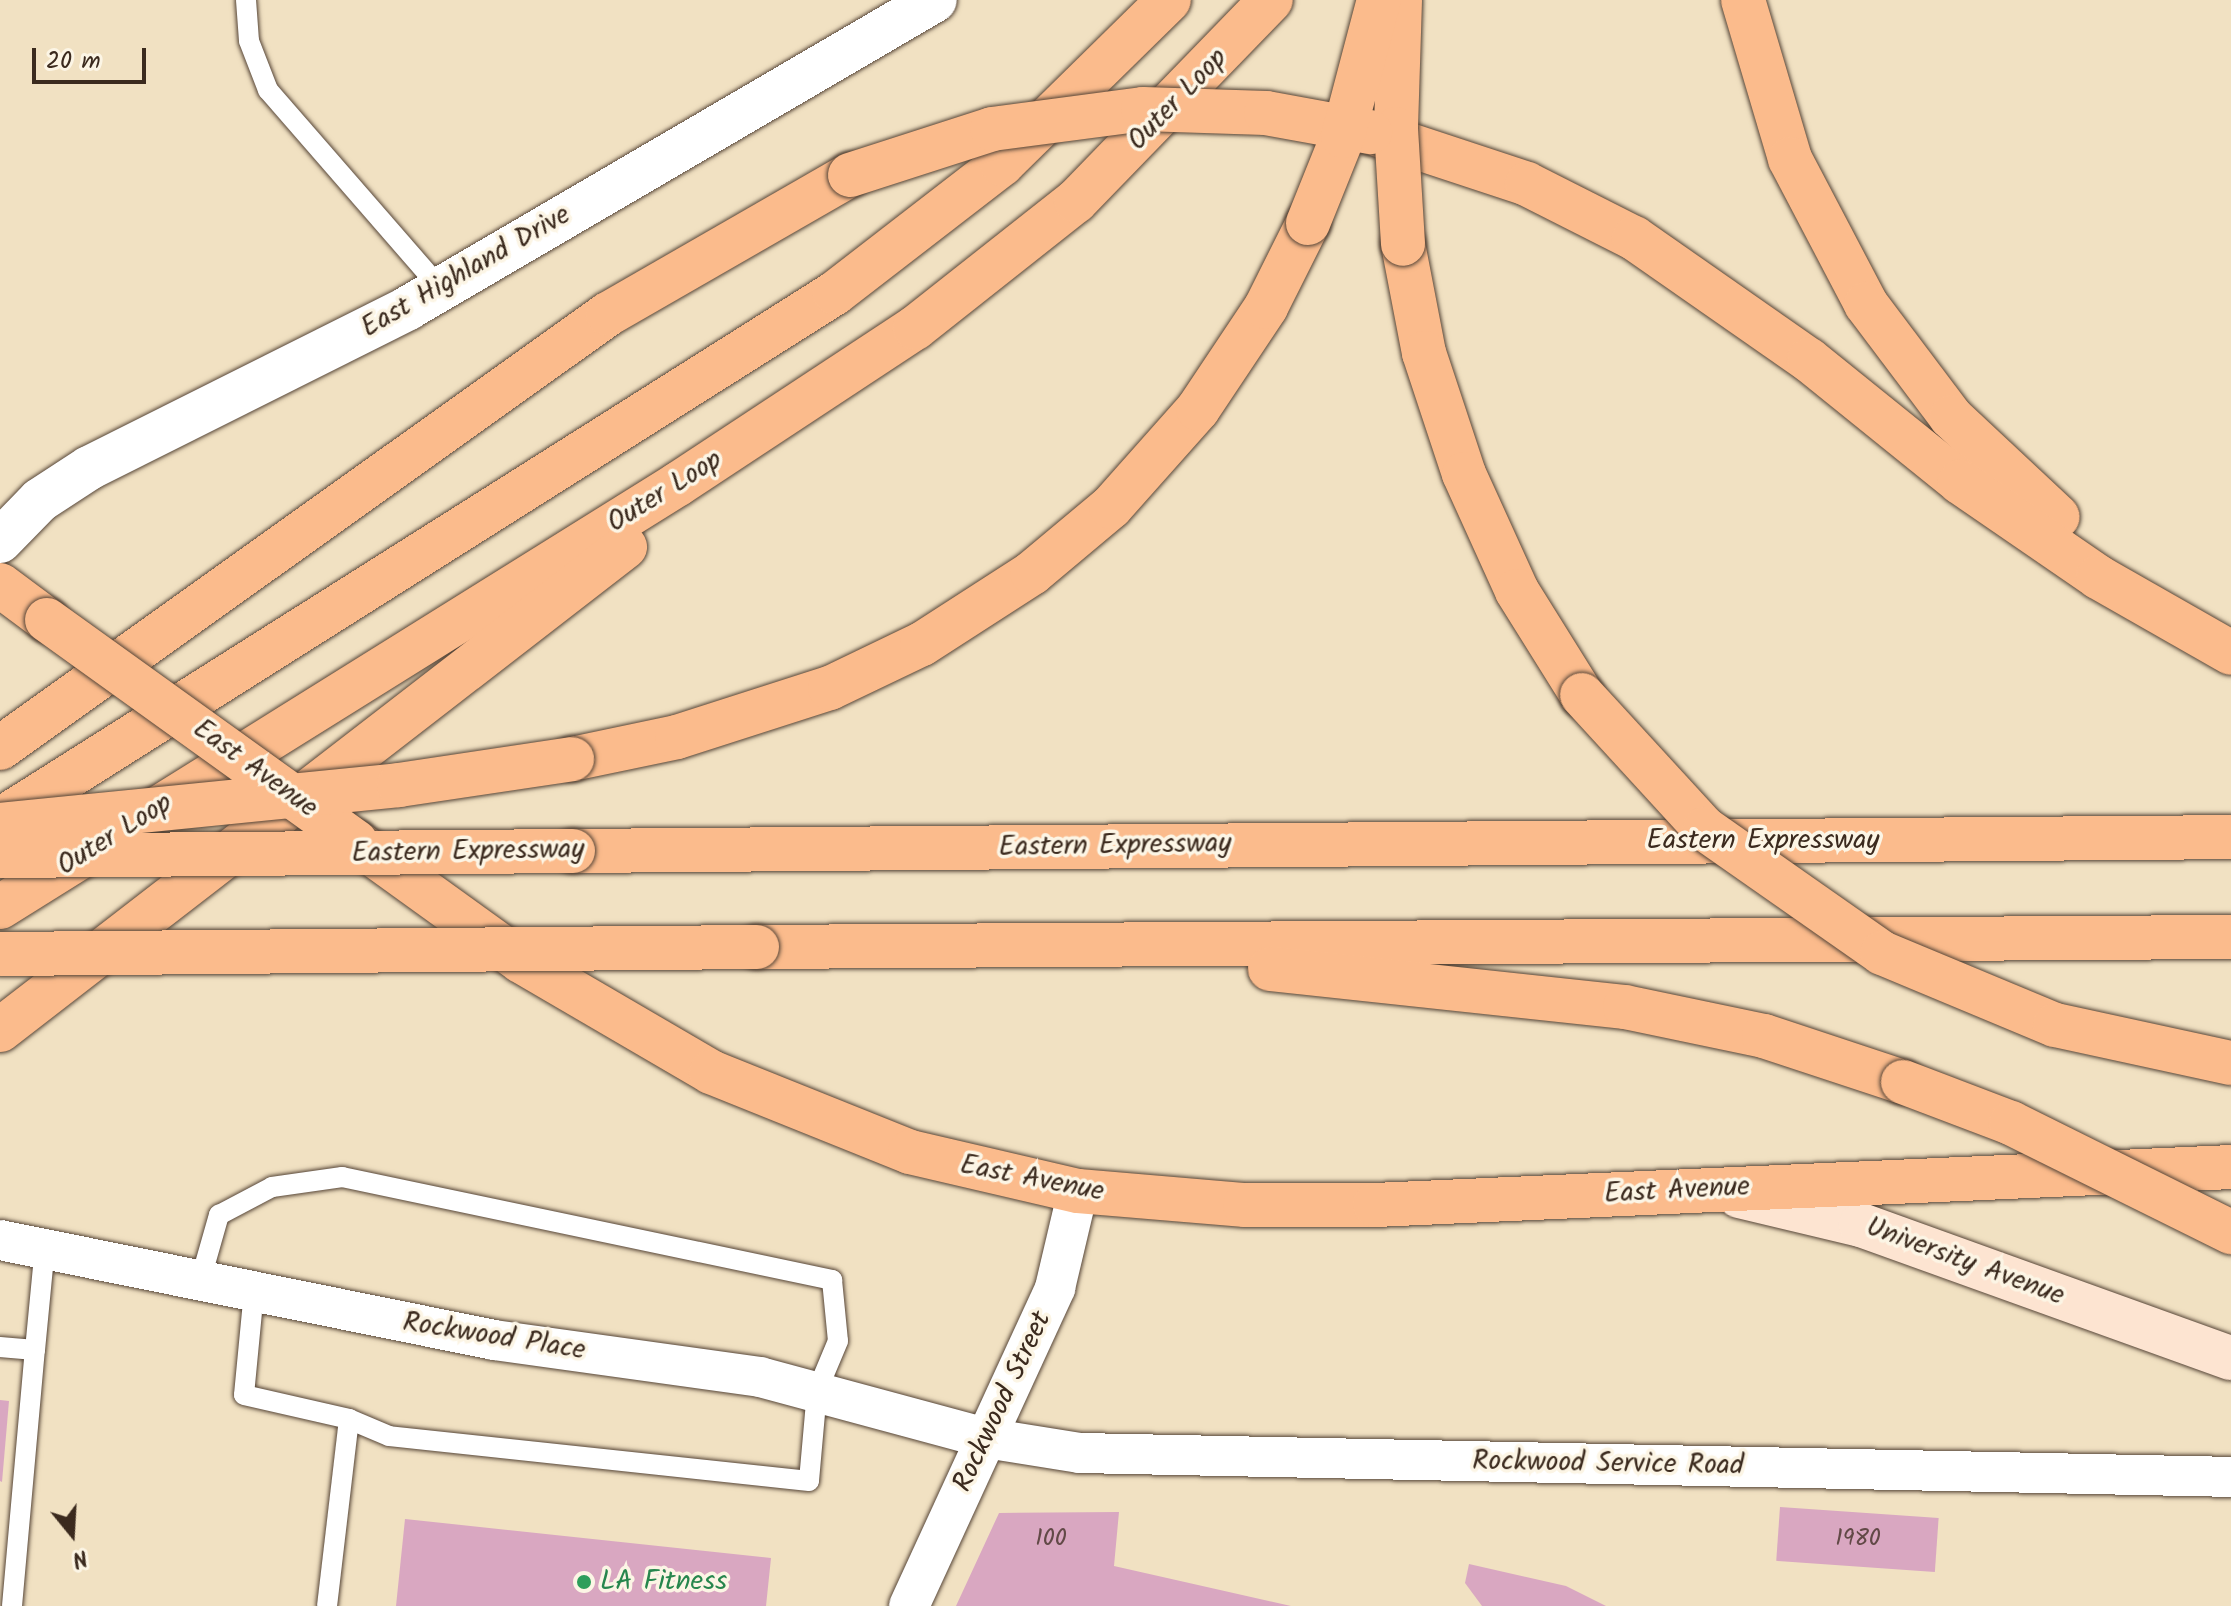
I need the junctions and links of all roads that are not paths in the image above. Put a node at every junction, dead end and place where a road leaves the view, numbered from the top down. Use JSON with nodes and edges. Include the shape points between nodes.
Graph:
{"nodes":[{"id":1,"x":246,"y":0,"type":"edge"},
{"id":2,"x":935,"y":0,"type":"edge"},
{"id":3,"x":1169,"y":0,"type":"edge"},
{"id":4,"x":1271,"y":0,"type":"edge"},
{"id":5,"x":1379,"y":0,"type":"edge"},
{"id":6,"x":1400,"y":0,"type":"edge"},
{"id":7,"x":1743,"y":0,"type":"edge"},
{"id":8,"x":441,"y":289,"type":"junction"},
{"id":9,"x":857,"y":369,"type":"junction"},
{"id":10,"x":0,"y":541,"type":"edge"},
{"id":11,"x":0,"y":585,"type":"edge"},
{"id":12,"x":2168,"y":618,"type":"junction"},
{"id":13,"x":2231,"y":653,"type":"edge"},
{"id":14,"x":0,"y":748,"type":"edge"},
{"id":15,"x":0,"y":823,"type":"edge"},
{"id":16,"x":2231,"y":837,"type":"edge"},
{"id":17,"x":0,"y":856,"type":"edge"},
{"id":18,"x":0,"y":906,"type":"edge"},
{"id":19,"x":2231,"y":937,"type":"edge"},
{"id":20,"x":1029,"y":946,"type":"junction"},
{"id":21,"x":0,"y":954,"type":"edge"},
{"id":22,"x":0,"y":1030,"type":"edge"},
{"id":23,"x":2231,"y":1063,"type":"edge"},
{"id":24,"x":2231,"y":1167,"type":"edge"},
{"id":25,"x":1693,"y":1190,"type":"junction"},
{"id":26,"x":1078,"y":1191,"type":"junction"},
{"id":27,"x":2231,"y":1232,"type":"edge"},
{"id":28,"x":0,"y":1240,"type":"edge"},
{"id":29,"x":45,"y":1246,"type":"junction"},
{"id":30,"x":201,"y":1278,"type":"junction"},
{"id":31,"x":254,"y":1291,"type":"junction"},
{"id":32,"x":0,"y":1347,"type":"edge"},
{"id":33,"x":35,"y":1350,"type":"junction"},
{"id":34,"x":2231,"y":1358,"type":"edge"},
{"id":35,"x":817,"y":1391,"type":"junction"},
{"id":36,"x":349,"y":1419,"type":"junction"},
{"id":37,"x":986,"y":1438,"type":"junction"},
{"id":38,"x":2231,"y":1477,"type":"edge"},
{"id":39,"x":12,"y":1606,"type":"edge"},
{"id":40,"x":327,"y":1606,"type":"edge"},
{"id":41,"x":909,"y":1606,"type":"edge"}],
"edges":[{"from":1,"to":8,"type":"lane","via":[[249,41],[268,90]]},
{"from":2,"to":8,"type":"street","name":"East Highland Drive"},
{"from":3,"to":15,"type":"main road","via":[[1002,164],[835,293]]},
{"from":4,"to":9,"type":"main road","name":"Outer Loop","via":[[1076,201]]},
{"from":5,"to":15,"type":"main road","bridge":true,"via":[[1343,136],[1308,223],[1266,307],[1207,398],[1111,507],[1032,573],[922,644],[830,688],[731,722],[572,759],[399,785]]},
{"from":6,"to":23,"type":"main road","bridge":true,"via":[[1396,129],[1403,244],[1424,353],[1464,474],[1517,591],[1582,695],[1639,764],[1722,843],[1882,953],[2055,1025]]},
{"from":7,"to":12,"type":"main road","via":[[1800,181],[1879,324],[1984,453],[2098,545]]},
{"from":8,"to":10,"type":"street","name":"East Highland Drive","via":[[89,468],[40,500]]},
{"from":9,"to":18,"type":"main road","name":"Outer Loop"},
{"from":9,"to":22,"type":"main road"},
{"from":11,"to":26,"type":"main road","name":"East Avenue","bridge":true,"via":[[521,961],[711,1072],[910,1152]]},
{"from":12,"to":13,"type":"main road"},
{"from":12,"to":14,"type":"main road","bridge":true,"via":[[1960,482],[1809,360],[1634,238],[1527,184],[1370,132],[1266,113],[1143,109],[992,129],[850,175],[608,314]]},
{"from":16,"to":17,"type":"main road","name":"Eastern Expressway","bridge":true},
{"from":19,"to":20,"type":"main road"},
{"from":20,"to":21,"type":"main road","bridge":true},
{"from":20,"to":27,"type":"main road","bridge":true,"via":[[1625,1007],[1764,1036],[2011,1123]]},
{"from":24,"to":25,"type":"main road","name":"East Avenue"},
{"from":25,"to":26,"type":"main road","name":"East Avenue","via":[[1314,1206]]},
{"from":25,"to":34,"type":"main road","name":"University Avenue","via":[[1836,1217]]},
{"from":26,"to":37,"type":"street","name":"Rockwood Street","via":[[1055,1288]]},
{"from":28,"to":29,"type":"street","name":"Rockwood Place"},
{"from":29,"to":30,"type":"street","name":"Rockwood Place"},
{"from":29,"to":33,"type":"lane"},
{"from":30,"to":31,"type":"street","name":"Rockwood Place"},
{"from":30,"to":35,"type":"lane","via":[[219,1215],[272,1187],[342,1177],[589,1224],[832,1280],[838,1341]]},
{"from":31,"to":35,"type":"street","name":"Rockwood Place","via":[[494,1340]]},
{"from":31,"to":36,"type":"lane","via":[[244,1395]]},
{"from":32,"to":33,"type":"lane"},
{"from":33,"to":39,"type":"lane"},
{"from":35,"to":36,"type":"lane","via":[[809,1481],[389,1436]]},
{"from":35,"to":37,"type":"street","name":"Rockwood Place"},
{"from":36,"to":40,"type":"lane"},
{"from":37,"to":38,"type":"street","name":"Rockwood Service Road","via":[[1130,1455]]},
{"from":37,"to":41,"type":"street","name":"Rockwood Street"}]}
